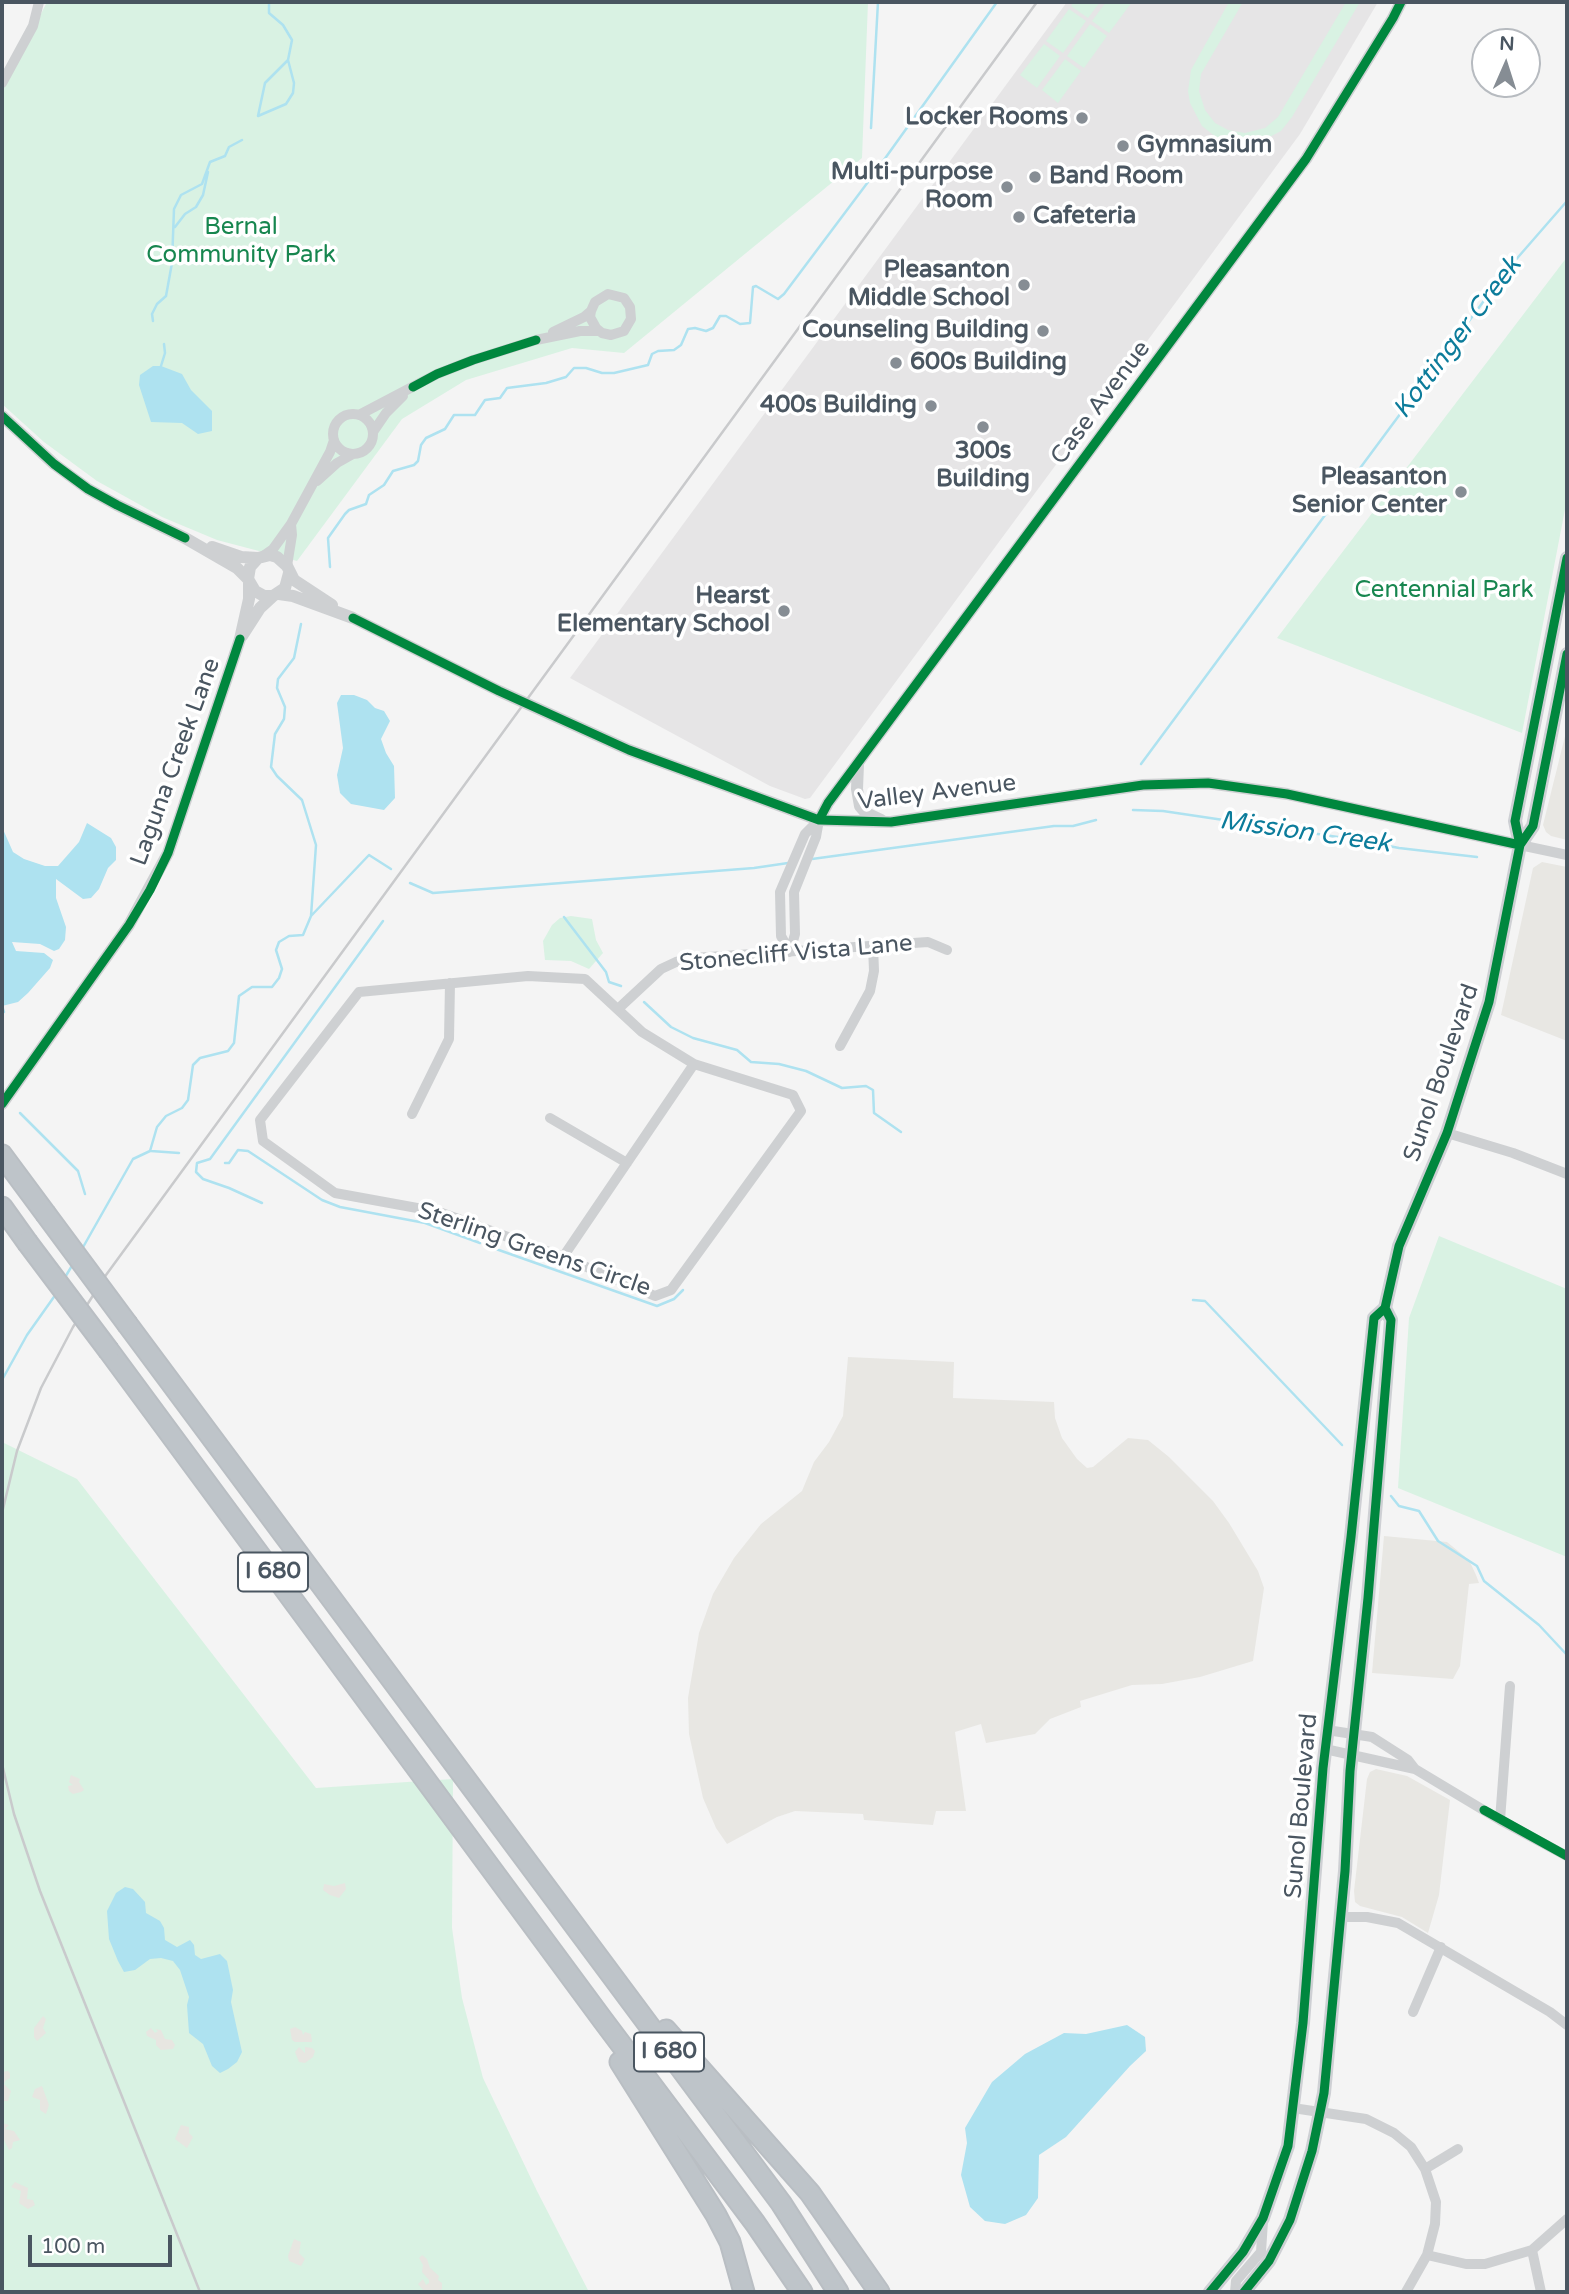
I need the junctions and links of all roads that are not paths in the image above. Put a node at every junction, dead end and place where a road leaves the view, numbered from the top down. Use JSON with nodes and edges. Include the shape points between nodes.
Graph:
{"nodes":[{"id":1,"x":39,"y":2,"type":"edge"},
{"id":2,"x":1401,"y":2,"type":"edge"},
{"id":3,"x":2,"y":83,"type":"edge"},
{"id":4,"x":591,"y":311,"type":"junction"},
{"id":5,"x":598,"y":331,"type":"junction"},
{"id":6,"x":536,"y":340,"type":"junction"},
{"id":7,"x":413,"y":387,"type":"junction"},
{"id":8,"x":359,"y":415,"type":"junction"},
{"id":9,"x":2,"y":416,"type":"edge"},
{"id":10,"x":373,"y":432,"type":"junction"},
{"id":11,"x":334,"y":440,"type":"junction"},
{"id":12,"x":353,"y":454,"type":"junction"},
{"id":13,"x":312,"y":486,"type":"junction"},
{"id":14,"x":291,"y":524,"type":"junction"},
{"id":15,"x":185,"y":538,"type":"junction"},
{"id":16,"x":260,"y":557,"type":"junction"},
{"id":17,"x":1567,"y":558,"type":"edge"},
{"id":18,"x":288,"y":569,"type":"junction"},
{"id":19,"x":249,"y":581,"type":"junction"},
{"id":20,"x":276,"y":595,"type":"junction"},
{"id":21,"x":353,"y":618,"type":"junction"},
{"id":22,"x":240,"y":639,"type":"junction"},
{"id":23,"x":1567,"y":654,"type":"edge"},
{"id":24,"x":858,"y":764,"type":"junction"},
{"id":25,"x":819,"y":820,"type":"junction"},
{"id":26,"x":884,"y":822,"type":"junction"},
{"id":27,"x":807,"y":844,"type":"junction"},
{"id":28,"x":1520,"y":845,"type":"junction"},
{"id":29,"x":1567,"y":855,"type":"edge"},
{"id":30,"x":873,"y":946,"type":"junction"},
{"id":31,"x":947,"y":950,"type":"dead end"},
{"id":32,"x":790,"y":952,"type":"junction"},
{"id":33,"x":450,"y":983,"type":"junction"},
{"id":34,"x":618,"y":1009,"type":"junction"},
{"id":35,"x":840,"y":1045,"type":"dead end"},
{"id":36,"x":694,"y":1064,"type":"junction"},
{"id":37,"x":2,"y":1104,"type":"edge"},
{"id":38,"x":412,"y":1114,"type":"dead end"},
{"id":39,"x":550,"y":1118,"type":"dead end"},
{"id":40,"x":1447,"y":1133,"type":"junction"},
{"id":41,"x":2,"y":1155,"type":"edge"},
{"id":42,"x":627,"y":1163,"type":"junction"},
{"id":43,"x":1567,"y":1174,"type":"edge"},
{"id":44,"x":2,"y":1207,"type":"edge"},
{"id":45,"x":563,"y":1257,"type":"junction"},
{"id":46,"x":1385,"y":1308,"type":"junction"},
{"id":47,"x":1370,"y":1370,"type":"junction"},
{"id":48,"x":1380,"y":1454,"type":"junction"},
{"id":49,"x":1510,"y":1686,"type":"dead end"},
{"id":50,"x":1327,"y":1730,"type":"junction"},
{"id":51,"x":1354,"y":1734,"type":"junction"},
{"id":52,"x":1325,"y":1749,"type":"junction"},
{"id":53,"x":1352,"y":1756,"type":"junction"},
{"id":54,"x":1415,"y":1769,"type":"junction"},
{"id":55,"x":1500,"y":1820,"type":"junction"},
{"id":56,"x":1567,"y":1856,"type":"edge"},
{"id":57,"x":1340,"y":1917,"type":"junction"},
{"id":58,"x":576,"y":1928,"type":"junction"},
{"id":59,"x":1441,"y":1947,"type":"junction"},
{"id":60,"x":1413,"y":2012,"type":"dead end"},
{"id":61,"x":602,"y":2019,"type":"junction"},
{"id":62,"x":1567,"y":2025,"type":"edge"},
{"id":63,"x":1293,"y":2108,"type":"junction"},
{"id":64,"x":1320,"y":2112,"type":"junction"},
{"id":65,"x":1458,"y":2149,"type":"dead end"},
{"id":66,"x":1425,"y":2169,"type":"junction"},
{"id":67,"x":1263,"y":2218,"type":"junction"},
{"id":68,"x":1567,"y":2219,"type":"edge"},
{"id":69,"x":1532,"y":2250,"type":"junction"},
{"id":70,"x":1427,"y":2255,"type":"junction"},
{"id":71,"x":744,"y":2292,"type":"edge"},
{"id":72,"x":802,"y":2292,"type":"edge"},
{"id":73,"x":838,"y":2292,"type":"edge"},
{"id":74,"x":879,"y":2292,"type":"edge"},
{"id":75,"x":1210,"y":2292,"type":"edge"},
{"id":76,"x":1235,"y":2292,"type":"edge"},
{"id":77,"x":1244,"y":2292,"type":"edge"},
{"id":78,"x":1406,"y":2292,"type":"edge"},
{"id":79,"x":1541,"y":2292,"type":"edge"}],
"edges":[{"from":1,"to":3,"type":"street","via":[[33,26]]},
{"from":2,"to":24,"type":"street","name":"Case Avenue","via":[[1306,159]]},
{"from":4,"to":5,"type":"street"},
{"from":4,"to":5,"type":"street","via":[[595,302],[608,294],[624,298],[630,307],[631,319],[624,331],[611,335]]},
{"from":4,"to":6,"type":"street"},
{"from":5,"to":6,"type":"street"},
{"from":6,"to":7,"type":"street","via":[[472,360]]},
{"from":7,"to":8,"type":"street"},
{"from":7,"to":10,"type":"street","via":[[386,412]]},
{"from":8,"to":10,"type":"street","via":[[368,420]]},
{"from":8,"to":11,"type":"street","via":[[339,419]]},
{"from":9,"to":15,"type":"street","via":[[88,489]]},
{"from":10,"to":12,"type":"street","via":[[368,447]]},
{"from":11,"to":12,"type":"street","via":[[340,449]]},
{"from":11,"to":13,"type":"street"},
{"from":12,"to":13,"type":"street"},
{"from":13,"to":14,"type":"street"},
{"from":14,"to":16,"type":"street","via":[[273,549]]},
{"from":14,"to":18,"type":"street"},
{"from":15,"to":16,"type":"street","via":[[241,556]]},
{"from":15,"to":19,"type":"street","via":[[237,568]]},
{"from":16,"to":18,"type":"street","via":[[277,556]]},
{"from":16,"to":19,"type":"street","via":[[250,567]]},
{"from":17,"to":28,"type":"main road","name":"Sunol Boulevard","via":[[1515,821]]},
{"from":18,"to":20,"type":"street","via":[[289,581]]},
{"from":18,"to":21,"type":"street","name":"Valley Avenue","via":[[299,584]]},
{"from":19,"to":20,"type":"street","via":[[264,596]]},
{"from":19,"to":22,"type":"street","name":"Laguna Creek Lane"},
{"from":20,"to":21,"type":"street","name":"Valley Avenue","via":[[293,596]]},
{"from":20,"to":22,"type":"street","name":"Laguna Creek Lane","via":[[260,608]]},
{"from":21,"to":25,"type":"street","name":"Valley Avenue","via":[[629,750]]},
{"from":22,"to":37,"type":"street","name":"Laguna Creek Lane","via":[[156,877],[129,926]]},
{"from":23,"to":28,"type":"main road","name":"Sunol Boulevard","via":[[1533,826]]},
{"from":24,"to":25,"type":"street","name":"Case Avenue"},
{"from":24,"to":26,"type":"street","via":[[860,806]]},
{"from":25,"to":26,"type":"street","name":"Valley Avenue"},
{"from":25,"to":27,"type":"street","name":"Case Avenue","via":[[805,834]]},
{"from":26,"to":28,"type":"street","name":"Valley Avenue","via":[[1143,785],[1208,783],[1287,794]]},
{"from":27,"to":32,"type":"street","name":"Case Avenue","via":[[794,892],[795,934]]},
{"from":27,"to":32,"type":"street","name":"Case Avenue","via":[[780,892],[781,936]]},
{"from":28,"to":29,"type":"street"},
{"from":28,"to":40,"type":"main road","name":"Sunol Boulevard","via":[[1489,1002]]},
{"from":30,"to":31,"type":"street","name":"Stonecliff Vista Lane","via":[[928,942]]},
{"from":30,"to":32,"type":"street","name":"Stonecliff Vista Lane"},
{"from":30,"to":35,"type":"street","via":[[870,991]]},
{"from":32,"to":34,"type":"street","name":"Stonecliff Vista Lane","via":[[676,962],[661,969]]},
{"from":33,"to":34,"type":"street","name":"Sterling Greens Circle","via":[[528,976],[585,979]]},
{"from":33,"to":38,"type":"street","via":[[449,1039]]},
{"from":33,"to":45,"type":"street","name":"Sterling Greens Circle","via":[[359,992],[260,1120],[263,1141],[335,1193],[439,1212]]},
{"from":34,"to":36,"type":"street","name":"Sterling Greens Circle","via":[[642,1032]]},
{"from":36,"to":42,"type":"street"},
{"from":36,"to":45,"type":"street","name":"Sterling Greens Circle","via":[[793,1095],[801,1111],[671,1290],[655,1296]]},
{"from":39,"to":42,"type":"street"},
{"from":40,"to":43,"type":"street"},
{"from":40,"to":46,"type":"main road","name":"Sunol Boulevard","via":[[1402,1237]]},
{"from":41,"to":58,"type":"highway","number":"I 680","bridge":true},
{"from":42,"to":45,"type":"street"},
{"from":44,"to":61,"type":"highway","number":"I 680","bridge":true},
{"from":46,"to":47,"type":"main road","name":"Sunol Boulevard","via":[[1374,1318]]},
{"from":46,"to":48,"type":"main road","name":"Sunol Boulevard","via":[[1391,1320]]},
{"from":47,"to":48,"type":"main road","via":[[1374,1398],[1370,1445],[1371,1451]]},
{"from":47,"to":50,"type":"main road","name":"Sunol Boulevard"},
{"from":48,"to":51,"type":"main road","name":"Sunol Boulevard"},
{"from":49,"to":55,"type":"street"},
{"from":50,"to":51,"type":"street"},
{"from":50,"to":52,"type":"main road","name":"Sunol Boulevard"},
{"from":51,"to":53,"type":"main road","name":"Sunol Boulevard"},
{"from":51,"to":54,"type":"street","via":[[1372,1737]]},
{"from":52,"to":53,"type":"street"},
{"from":52,"to":63,"type":"main road","name":"Sunol Boulevard"},
{"from":53,"to":54,"type":"street"},
{"from":53,"to":57,"type":"main road","name":"Sunol Boulevard"},
{"from":54,"to":55,"type":"street"},
{"from":55,"to":56,"type":"street"},
{"from":57,"to":59,"type":"street","via":[[1398,1923]]},
{"from":57,"to":64,"type":"main road","name":"Sunol Boulevard"},
{"from":58,"to":73,"type":"highway","number":"I 680","via":[[781,2203]]},
{"from":58,"to":74,"type":"highway","via":[[803,2184]]},
{"from":59,"to":60,"type":"street"},
{"from":59,"to":62,"type":"street"},
{"from":61,"to":71,"type":"highway","via":[[616,2054],[716,2215],[730,2242]]},
{"from":61,"to":72,"type":"highway","number":"I 680"},
{"from":63,"to":64,"type":"street"},
{"from":63,"to":67,"type":"main road","name":"Sunol Boulevard","via":[[1282,2170]]},
{"from":64,"to":66,"type":"street","via":[[1366,2119],[1394,2133],[1411,2147]]},
{"from":64,"to":77,"type":"main road","name":"Sunol Boulevard","via":[[1290,2220],[1269,2261]]},
{"from":65,"to":66,"type":"street"},
{"from":66,"to":70,"type":"street","via":[[1436,2202]]},
{"from":67,"to":75,"type":"main road","name":"Sunol Boulevard","via":[[1243,2252]]},
{"from":67,"to":76,"type":"street","name":"Sunol Boulevard","via":[[1261,2252],[1237,2281]]},
{"from":68,"to":69,"type":"street"},
{"from":69,"to":70,"type":"street","via":[[1485,2264]]},
{"from":69,"to":79,"type":"street"},
{"from":70,"to":78,"type":"street"}]}
